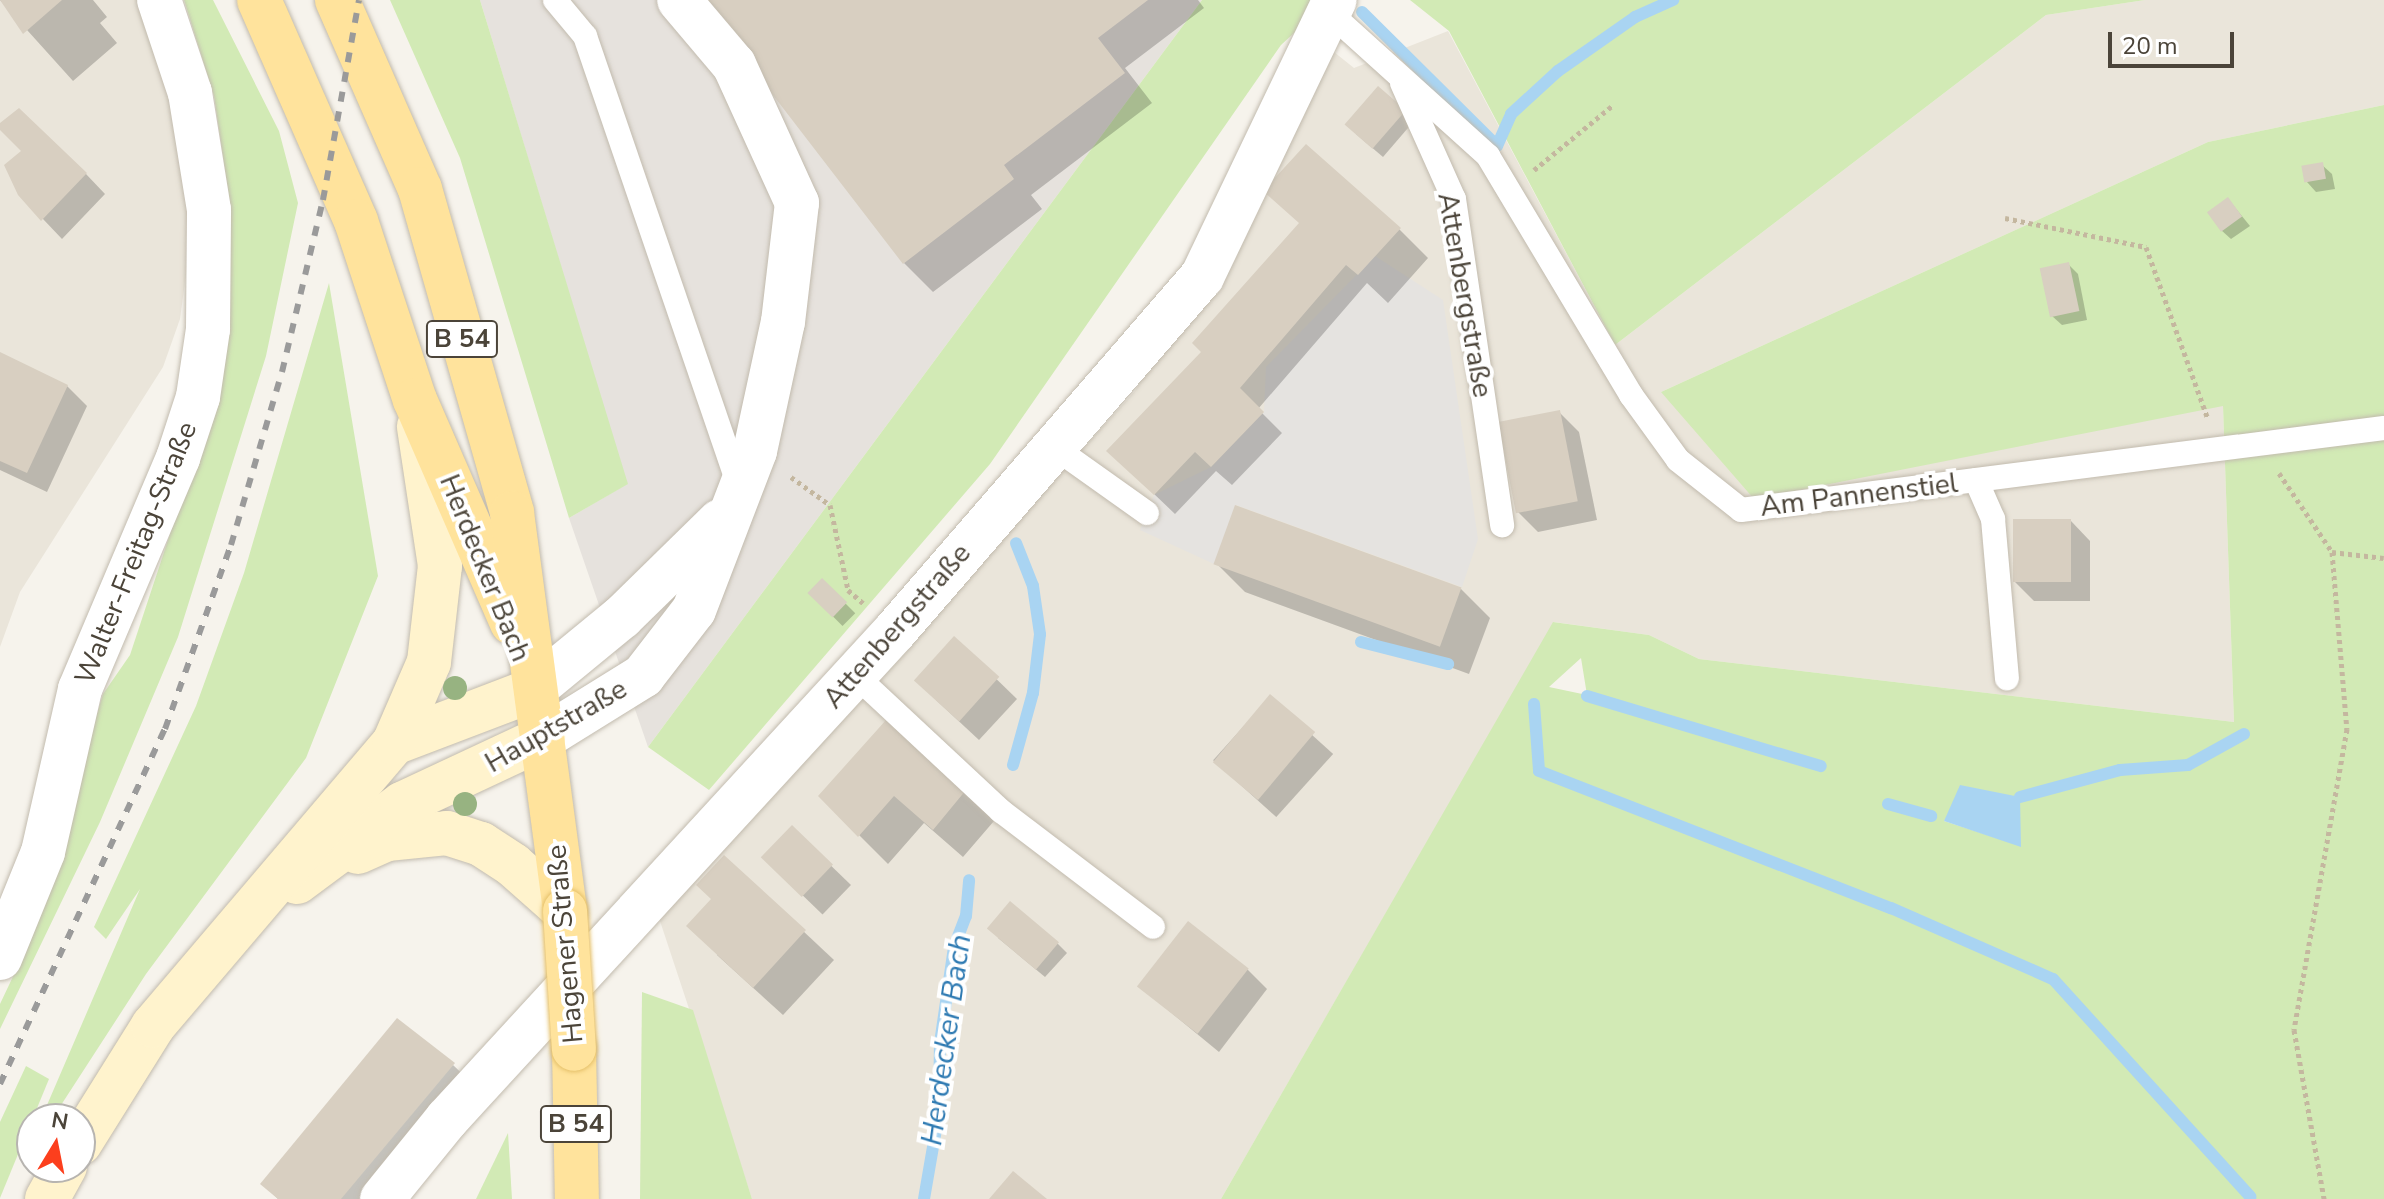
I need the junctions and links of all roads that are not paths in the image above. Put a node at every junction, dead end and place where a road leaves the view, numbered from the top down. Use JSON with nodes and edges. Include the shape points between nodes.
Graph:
{"nodes":[{"id":1,"x":159,"y":0,"type":"edge"},
{"id":2,"x":259,"y":0,"type":"edge"},
{"id":3,"x":337,"y":0,"type":"edge"},
{"id":4,"x":555,"y":0,"type":"edge"},
{"id":5,"x":679,"y":0,"type":"edge"},
{"id":6,"x":1333,"y":7,"type":"edge"},
{"id":7,"x":1398,"y":74,"type":"junction"},
{"id":8,"x":415,"y":400,"type":"junction"},
{"id":9,"x":2384,"y":428,"type":"edge"},
{"id":10,"x":1054,"y":447,"type":"junction"},
{"id":11,"x":1976,"y":480,"type":"junction"},
{"id":12,"x":734,"y":500,"type":"junction"},
{"id":13,"x":1147,"y":513,"type":"dead end"},
{"id":14,"x":1502,"y":525,"type":"dead end"},
{"id":15,"x":855,"y":675,"type":"junction"},
{"id":16,"x":2007,"y":678,"type":"dead end"},
{"id":17,"x":533,"y":690,"type":"junction"},
{"id":18,"x":543,"y":738,"type":"junction"},
{"id":19,"x":394,"y":743,"type":"junction"},
{"id":20,"x":312,"y":872,"type":"junction"},
{"id":21,"x":565,"y":911,"type":"junction"},
{"id":22,"x":249,"y":912,"type":"junction"},
{"id":23,"x":1153,"y":927,"type":"dead end"},
{"id":24,"x":0,"y":958,"type":"edge"},
{"id":25,"x":96,"y":1117,"type":"edge"},
{"id":26,"x":382,"y":1199,"type":"edge"},
{"id":27,"x":577,"y":1199,"type":"edge"}],
"edges":[{"from":1,"to":24,"type":"street","name":"Walter-Freitag-Straße","via":[[190,93],[209,210],[208,329],[198,397],[168,485],[80,689],[43,852]]},
{"from":2,"to":8,"type":"main road","name":"Herdecker Bach","number":"B 54","via":[[356,221]]},
{"from":3,"to":17,"type":"main road","name":"Herdecker Bach","number":"B 54","via":[[420,189],[512,513]]},
{"from":4,"to":12,"type":"lane","via":[[585,36]]},
{"from":5,"to":12,"type":"street","name":"Hauptstraße","via":[[734,65],[797,203],[783,322],[755,451]]},
{"from":6,"to":7,"type":"lane","name":"Am Pannenstiel"},
{"from":6,"to":10,"type":"street","name":"Attenbergstraße","via":[[1202,277]]},
{"from":7,"to":11,"type":"lane","name":"Am Pannenstiel","via":[[1488,156],[1640,408],[1678,460],[1741,510]]},
{"from":7,"to":14,"type":"lane","name":"Attenbergstraße","via":[[1454,199]]},
{"from":8,"to":17,"type":"main road","name":"Herdecker Bach","number":"B 54","via":[[511,618]]},
{"from":8,"to":19,"type":"street","name":"Hauptstraße","via":[[440,566],[429,662]]},
{"from":9,"to":11,"type":"lane","name":"Am Pannenstiel"},
{"from":10,"to":13,"type":"lane"},
{"from":10,"to":15,"type":"street","name":"Attenbergstraße"},
{"from":11,"to":16,"type":"lane","via":[[1993,519]]},
{"from":12,"to":17,"type":"street","name":"Hauptstraße","via":[[622,617]]},
{"from":12,"to":18,"type":"street","name":"Hauptstraße","via":[[694,610],[643,676]]},
{"from":15,"to":23,"type":"lane","via":[[1001,811]]},
{"from":15,"to":26,"type":"street","name":"Attenbergstraße","via":[[447,1119]]},
{"from":17,"to":18,"type":"main road","name":"Hagener Straße","number":"B 54"},
{"from":17,"to":19,"type":"street","name":"Hauptstraße"},
{"from":18,"to":20,"type":"street","name":"Hauptstraße","via":[[402,804]]},
{"from":18,"to":21,"type":"main road","name":"Hagener Straße","number":"B 54"},
{"from":19,"to":22,"type":"street","name":"Hauptstraße"},
{"from":20,"to":21,"type":"street","name":"Hauptstraße","via":[[387,839],[447,833],[481,844],[513,865]]},
{"from":20,"to":22,"type":"street","name":"Hauptstraße"},
{"from":21,"to":27,"type":"main road","name":"Hagener Straße","number":"B 54","bridge":true},
{"from":22,"to":25,"type":"street","name":"Hauptstraße","via":[[153,1026]]}]}
